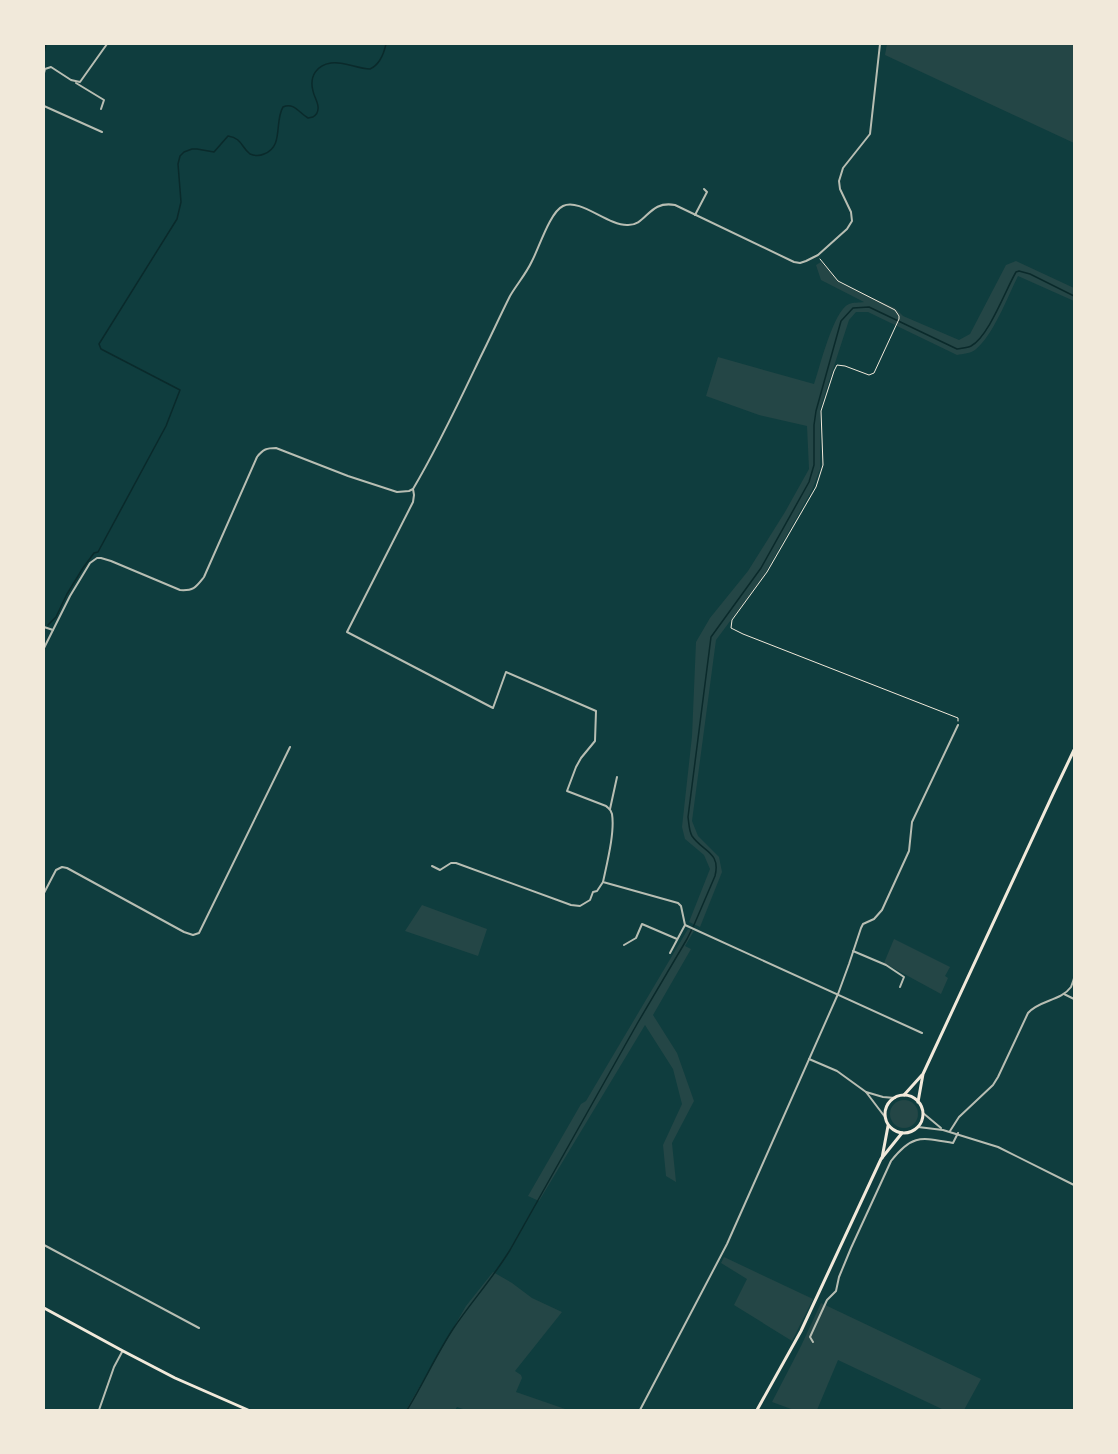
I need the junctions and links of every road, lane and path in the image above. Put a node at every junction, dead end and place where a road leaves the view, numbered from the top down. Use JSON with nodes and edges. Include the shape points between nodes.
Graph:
{"nodes":[{"id":1,"x":107,"y":44,"type":"edge"},
{"id":2,"x":880,"y":44,"type":"edge"},
{"id":3,"x":44,"y":74,"type":"edge"},
{"id":4,"x":75,"y":81,"type":"junction"},
{"id":5,"x":44,"y":106,"type":"edge"},
{"id":6,"x":101,"y":109,"type":"dead end"},
{"id":7,"x":102,"y":132,"type":"dead end"},
{"id":8,"x":704,"y":189,"type":"dead end"},
{"id":9,"x":695,"y":215,"type":"junction"},
{"id":10,"x":818,"y":255,"type":"junction"},
{"id":11,"x":413,"y":489,"type":"junction"},
{"id":12,"x":44,"y":627,"type":"edge"},
{"id":13,"x":53,"y":630,"type":"junction"},
{"id":14,"x":44,"y":648,"type":"edge"},
{"id":15,"x":958,"y":725,"type":"joint"},
{"id":16,"x":290,"y":747,"type":"dead end"},
{"id":17,"x":1074,"y":750,"type":"edge"},
{"id":18,"x":616,"y":777,"type":"dead end"},
{"id":19,"x":610,"y":809,"type":"junction"},
{"id":20,"x":432,"y":866,"type":"dead end"},
{"id":21,"x":603,"y":882,"type":"junction"},
{"id":22,"x":44,"y":892,"type":"edge"},
{"id":23,"x":686,"y":926,"type":"junction"},
{"id":24,"x":677,"y":939,"type":"junction"},
{"id":25,"x":624,"y":945,"type":"dead end"},
{"id":26,"x":853,"y":951,"type":"junction"},
{"id":27,"x":670,"y":953,"type":"dead end"},
{"id":28,"x":1074,"y":978,"type":"edge"},
{"id":29,"x":900,"y":987,"type":"dead end"},
{"id":30,"x":838,"y":994,"type":"junction"},
{"id":31,"x":1064,"y":994,"type":"junction"},
{"id":32,"x":1074,"y":999,"type":"edge"},
{"id":33,"x":922,"y":1033,"type":"dead end"},
{"id":34,"x":809,"y":1059,"type":"junction"},
{"id":35,"x":923,"y":1074,"type":"junction"},
{"id":36,"x":866,"y":1092,"type":"junction"},
{"id":37,"x":904,"y":1096,"type":"junction"},
{"id":38,"x":895,"y":1098,"type":"junction"},
{"id":39,"x":918,"y":1102,"type":"junction"},
{"id":40,"x":923,"y":1113,"type":"junction"},
{"id":41,"x":885,"y":1117,"type":"junction"},
{"id":42,"x":888,"y":1125,"type":"junction"},
{"id":43,"x":918,"y":1127,"type":"junction"},
{"id":44,"x":943,"y":1130,"type":"junction"},
{"id":45,"x":950,"y":1131,"type":"junction"},
{"id":46,"x":958,"y":1133,"type":"junction"},
{"id":47,"x":902,"y":1134,"type":"junction"},
{"id":48,"x":881,"y":1159,"type":"junction"},
{"id":49,"x":1074,"y":1185,"type":"edge"},
{"id":50,"x":44,"y":1245,"type":"edge"},
{"id":51,"x":44,"y":1308,"type":"edge"},
{"id":52,"x":199,"y":1328,"type":"dead end"},
{"id":53,"x":813,"y":1342,"type":"dead end"},
{"id":54,"x":123,"y":1351,"type":"junction"},
{"id":55,"x":99,"y":1410,"type":"edge"},
{"id":56,"x":248,"y":1410,"type":"edge"},
{"id":57,"x":640,"y":1410,"type":"edge"},
{"id":58,"x":757,"y":1410,"type":"edge"}],
"edges":[{"from":1,"to":4,"type":"street","via":[[80,82]]},
{"from":2,"to":10,"type":"street","via":[[870,134],[843,168],[839,181],[852,221]]},
{"from":3,"to":4,"type":"street","via":[[51,67]]},
{"from":4,"to":6,"type":"street","via":[[104,100]]},
{"from":5,"to":7,"type":"street"},
{"from":8,"to":9,"type":"street","via":[[707,192]]},
{"from":9,"to":10,"type":"street","via":[[794,262]]},
{"from":9,"to":11,"type":"street","via":[[675,205],[660,204],[637,223],[626,225],[570,204],[556,210]]},
{"from":10,"to":15,"type":"path","via":[[838,281],[895,310],[899,319],[874,373],[869,375],[837,365],[821,411],[823,465],[816,487],[731,628],[958,718]]},
{"from":11,"to":13,"type":"street","via":[[397,492],[267,448],[257,457],[204,577],[196,586],[180,590],[97,558],[76,584]]},
{"from":11,"to":19,"type":"street","via":[[413,502],[348,632],[493,708],[506,672],[596,711],[595,741],[581,758],[567,791]]},
{"from":12,"to":13,"type":"street"},
{"from":13,"to":14,"type":"street"},
{"from":15,"to":26,"type":"street","via":[[912,822],[909,851],[882,910],[862,925]]},
{"from":16,"to":22,"type":"street","via":[[199,933],[184,932],[67,868],[56,870]]},
{"from":17,"to":35,"type":"main road"},
{"from":18,"to":19,"type":"street"},
{"from":19,"to":21,"type":"street","via":[[611,843]]},
{"from":20,"to":21,"type":"street","via":[[440,870],[456,863],[580,906],[591,900]]},
{"from":21,"to":23,"type":"street","via":[[678,903]]},
{"from":23,"to":24,"type":"street"},
{"from":23,"to":30,"type":"street"},
{"from":24,"to":25,"type":"street","via":[[642,924],[636,938]]},
{"from":24,"to":27,"type":"street"},
{"from":26,"to":29,"type":"street","via":[[904,977]]},
{"from":26,"to":30,"type":"street"},
{"from":28,"to":31,"type":"street"},
{"from":30,"to":33,"type":"street"},
{"from":30,"to":34,"type":"street"},
{"from":31,"to":32,"type":"street"},
{"from":31,"to":45,"type":"street","via":[[1028,1013],[998,1077]]},
{"from":34,"to":36,"type":"street","via":[[837,1071]]},
{"from":34,"to":57,"type":"street","via":[[727,1244]]},
{"from":35,"to":37,"type":"main road"},
{"from":35,"to":39,"type":"main road"},
{"from":36,"to":38,"type":"street"},
{"from":36,"to":41,"type":"street"},
{"from":37,"to":38,"type":"main road"},
{"from":37,"to":39,"type":"main road"},
{"from":38,"to":41,"type":"main road","via":[[888,1104]]},
{"from":39,"to":40,"type":"main road"},
{"from":40,"to":43,"type":"main road"},
{"from":40,"to":44,"type":"street"},
{"from":41,"to":42,"type":"main road"},
{"from":42,"to":47,"type":"main road"},
{"from":42,"to":48,"type":"main road"},
{"from":43,"to":44,"type":"street"},
{"from":43,"to":47,"type":"main road"},
{"from":44,"to":45,"type":"street"},
{"from":45,"to":46,"type":"street"},
{"from":46,"to":49,"type":"street","via":[[998,1147]]},
{"from":46,"to":53,"type":"street","via":[[953,1143],[932,1139],[911,1142],[891,1161],[836,1291],[827,1300],[810,1337]]},
{"from":47,"to":48,"type":"main road"},
{"from":48,"to":58,"type":"main road","via":[[801,1331]]},
{"from":50,"to":52,"type":"street"},
{"from":51,"to":54,"type":"main road"},
{"from":54,"to":55,"type":"street"},
{"from":54,"to":56,"type":"main road"}]}
